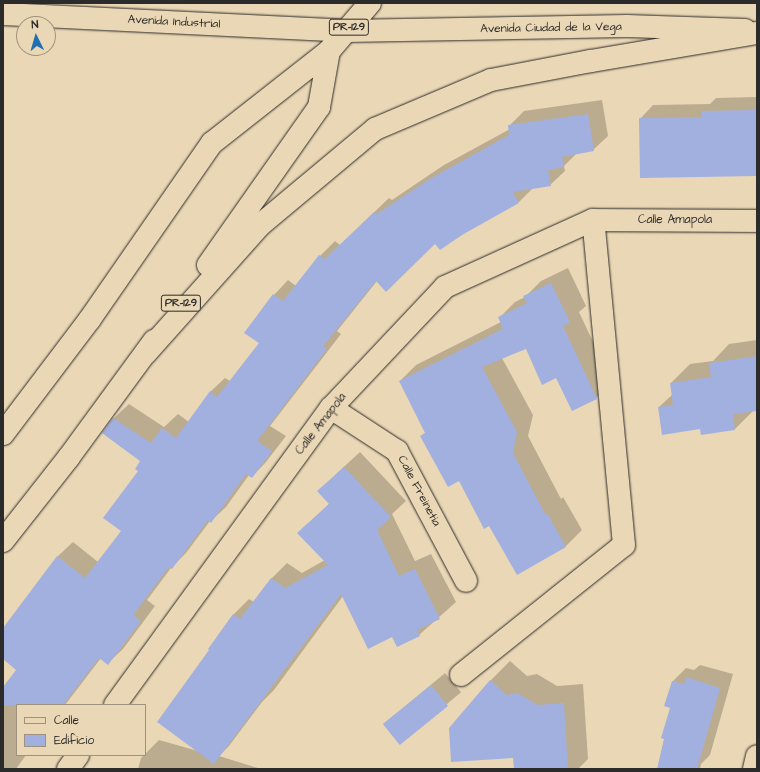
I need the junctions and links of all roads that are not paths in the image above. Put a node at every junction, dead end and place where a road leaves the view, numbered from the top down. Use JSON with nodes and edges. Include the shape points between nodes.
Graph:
{"nodes":[{"id":1,"x":370,"y":3,"type":"edge"},
{"id":2,"x":3,"y":14,"type":"edge"},
{"id":3,"x":346,"y":31,"type":"junction"},
{"id":4,"x":757,"y":32,"type":"edge"},
{"id":5,"x":329,"y":51,"type":"junction"},
{"id":6,"x":593,"y":220,"type":"junction"},
{"id":7,"x":757,"y":221,"type":"edge"},
{"id":8,"x":146,"y":352,"type":"junction"},
{"id":9,"x":331,"y":408,"type":"junction"},
{"id":10,"x":3,"y":434,"type":"edge"},
{"id":11,"x":3,"y":541,"type":"edge"},
{"id":12,"x":466,"y":581,"type":"dead end"},
{"id":13,"x":461,"y":675,"type":"dead end"},
{"id":14,"x":116,"y":704,"type":"edge"},
{"id":15,"x":77,"y":756,"type":"edge"},
{"id":16,"x":757,"y":756,"type":"edge"},
{"id":17,"x":68,"y":769,"type":"edge"},
{"id":18,"x":754,"y":769,"type":"edge"}],
"edges":[{"from":1,"to":3,"type":"street","number":"PR-129"},
{"from":2,"to":3,"type":"street","name":"Avenida Industrial"},
{"from":3,"to":4,"type":"street","name":"Avenida Ciudad de la Vega","via":[[627,26]]},
{"from":3,"to":5,"type":"street","number":"PR-129"},
{"from":4,"to":8,"type":"street","via":[[491,80],[375,129],[259,226]]},
{"from":5,"to":8,"type":"street","number":"PR-129","via":[[320,107]]},
{"from":5,"to":10,"type":"street","number":"PR-129","via":[[212,143],[90,319]]},
{"from":6,"to":7,"type":"street","name":"Calle Amapola"},
{"from":6,"to":9,"type":"street","name":"Calle Amapola","via":[[445,287]]},
{"from":6,"to":13,"type":"street","via":[[624,545]]},
{"from":8,"to":11,"type":"street","number":"PR-129"},
{"from":9,"to":12,"type":"street","name":"Calle Freinetia","via":[[397,451]]},
{"from":9,"to":14,"type":"street","name":"Calle Amapola"},
{"from":15,"to":17,"type":"street"},
{"from":16,"to":18,"type":"street"}]}
